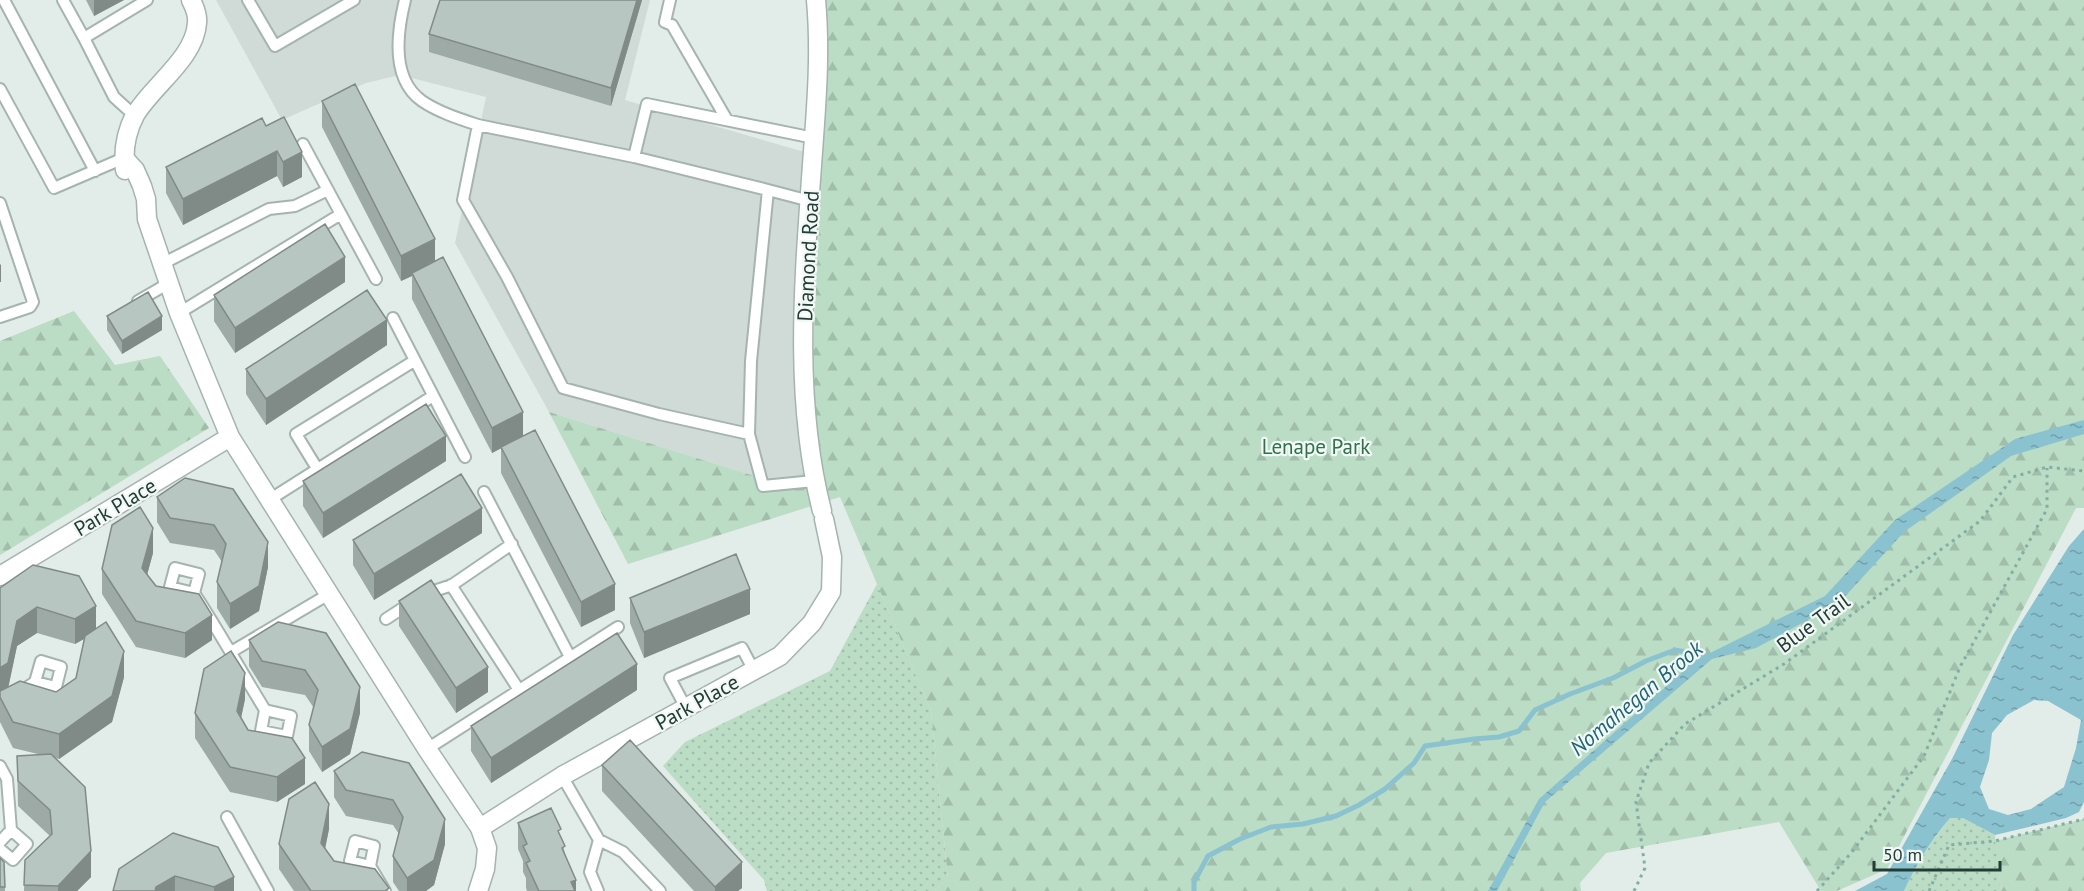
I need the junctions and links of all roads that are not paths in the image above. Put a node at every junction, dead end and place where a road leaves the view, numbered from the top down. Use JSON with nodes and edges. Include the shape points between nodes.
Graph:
{"nodes":[{"id":1,"x":4,"y":0,"type":"edge"},
{"id":2,"x":63,"y":0,"type":"edge"},
{"id":3,"x":147,"y":0,"type":"edge"},
{"id":4,"x":191,"y":0,"type":"edge"},
{"id":5,"x":248,"y":0,"type":"edge"},
{"id":6,"x":354,"y":0,"type":"edge"},
{"id":7,"x":405,"y":0,"type":"edge"},
{"id":8,"x":670,"y":0,"type":"edge"},
{"id":9,"x":816,"y":0,"type":"edge"},
{"id":10,"x":84,"y":38,"type":"junction"},
{"id":11,"x":0,"y":89,"type":"edge"},
{"id":12,"x":135,"y":116,"type":"junction"},
{"id":13,"x":727,"y":120,"type":"junction"},
{"id":14,"x":478,"y":125,"type":"junction"},
{"id":15,"x":814,"y":138,"type":"junction"},
{"id":16,"x":303,"y":144,"type":"dead end"},
{"id":17,"x":634,"y":157,"type":"junction"},
{"id":18,"x":124,"y":158,"type":"junction"},
{"id":19,"x":95,"y":171,"type":"junction"},
{"id":20,"x":328,"y":190,"type":"junction"},
{"id":21,"x":768,"y":190,"type":"junction"},
{"id":22,"x":810,"y":201,"type":"junction"},
{"id":23,"x":0,"y":203,"type":"edge"},
{"id":24,"x":341,"y":214,"type":"junction"},
{"id":25,"x":162,"y":264,"type":"junction"},
{"id":26,"x":376,"y":279,"type":"dead end"},
{"id":27,"x":169,"y":283,"type":"junction"},
{"id":28,"x":129,"y":306,"type":"edge"},
{"id":29,"x":179,"y":313,"type":"junction"},
{"id":30,"x":0,"y":317,"type":"edge"},
{"id":31,"x":393,"y":318,"type":"dead end"},
{"id":32,"x":414,"y":361,"type":"junction"},
{"id":33,"x":433,"y":396,"type":"junction"},
{"id":34,"x":749,"y":435,"type":"junction"},
{"id":35,"x":230,"y":437,"type":"junction"},
{"id":36,"x":465,"y":457,"type":"dead end"},
{"id":37,"x":318,"y":470,"type":"junction"},
{"id":38,"x":814,"y":482,"type":"junction"},
{"id":39,"x":484,"y":492,"type":"dead end"},
{"id":40,"x":269,"y":500,"type":"junction"},
{"id":41,"x":823,"y":515,"type":"joint"},
{"id":42,"x":512,"y":544,"type":"junction"},
{"id":43,"x":0,"y":576,"type":"edge"},
{"id":44,"x":451,"y":585,"type":"junction"},
{"id":45,"x":194,"y":593,"type":"edge"},
{"id":46,"x":328,"y":594,"type":"junction"},
{"id":47,"x":386,"y":619,"type":"dead end"},
{"id":48,"x":618,"y":627,"type":"dead end"},
{"id":49,"x":231,"y":652,"type":"junction"},
{"id":50,"x":570,"y":657,"type":"junction"},
{"id":51,"x":754,"y":671,"type":"junction"},
{"id":52,"x":35,"y":682,"type":"dead end"},
{"id":53,"x":519,"y":690,"type":"junction"},
{"id":54,"x":0,"y":705,"type":"edge"},
{"id":55,"x":686,"y":708,"type":"junction"},
{"id":56,"x":266,"y":710,"type":"dead end"},
{"id":57,"x":427,"y":749,"type":"junction"},
{"id":58,"x":0,"y":766,"type":"edge"},
{"id":59,"x":562,"y":776,"type":"junction"},
{"id":60,"x":227,"y":817,"type":"dead end"},
{"id":61,"x":480,"y":828,"type":"junction"},
{"id":62,"x":11,"y":830,"type":"junction"},
{"id":63,"x":598,"y":840,"type":"junction"},
{"id":64,"x":0,"y":842,"type":"edge"},
{"id":65,"x":0,"y":849,"type":"edge"},
{"id":66,"x":370,"y":866,"type":"edge"},
{"id":67,"x":268,"y":891,"type":"edge"},
{"id":68,"x":385,"y":891,"type":"edge"},
{"id":69,"x":478,"y":891,"type":"edge"},
{"id":70,"x":598,"y":891,"type":"edge"},
{"id":71,"x":660,"y":891,"type":"edge"}],
"edges":[{"from":1,"to":19,"type":"lane"},
{"from":2,"to":10,"type":"lane"},
{"from":3,"to":10,"type":"lane"},
{"from":4,"to":12,"type":"street","via":[[197,22],[191,42]]},
{"from":5,"to":6,"type":"lane","via":[[275,46]]},
{"from":7,"to":14,"type":"lane","via":[[398,52],[403,78],[421,100]]},
{"from":8,"to":13,"type":"lane","via":[[665,22],[672,25]]},
{"from":9,"to":15,"type":"street","name":"Diamond Road","via":[[818,76]]},
{"from":10,"to":12,"type":"lane","via":[[114,97]]},
{"from":11,"to":19,"type":"lane","via":[[54,188]]},
{"from":12,"to":18,"type":"street"},
{"from":13,"to":15,"type":"lane"},
{"from":13,"to":17,"type":"lane","via":[[647,104]]},
{"from":14,"to":17,"type":"lane"},
{"from":14,"to":34,"type":"lane","via":[[463,200],[563,388]]},
{"from":15,"to":22,"type":"street","name":"Diamond Road"},
{"from":16,"to":20,"type":"lane"},
{"from":17,"to":21,"type":"lane"},
{"from":18,"to":19,"type":"lane"},
{"from":18,"to":25,"type":"street","via":[[131,193],[147,219]]},
{"from":20,"to":24,"type":"lane"},
{"from":20,"to":25,"type":"lane","via":[[295,206],[269,209]]},
{"from":21,"to":22,"type":"lane"},
{"from":21,"to":34,"type":"lane","via":[[751,361]]},
{"from":22,"to":38,"type":"street","name":"Diamond Road","via":[[804,370]]},
{"from":23,"to":30,"type":"lane","via":[[33,302],[30,307]]},
{"from":24,"to":26,"type":"lane"},
{"from":24,"to":29,"type":"lane"},
{"from":25,"to":27,"type":"street"},
{"from":27,"to":28,"type":"lane"},
{"from":27,"to":29,"type":"street"},
{"from":29,"to":35,"type":"street"},
{"from":31,"to":32,"type":"lane"},
{"from":32,"to":33,"type":"lane"},
{"from":32,"to":37,"type":"lane","via":[[296,434]]},
{"from":33,"to":36,"type":"lane"},
{"from":33,"to":37,"type":"lane"},
{"from":34,"to":38,"type":"lane","via":[[763,486]]},
{"from":35,"to":40,"type":"street"},
{"from":35,"to":43,"type":"street","name":"Park Place"},
{"from":37,"to":40,"type":"lane"},
{"from":38,"to":41,"type":"street","name":"Diamond Road"},
{"from":39,"to":42,"type":"lane"},
{"from":40,"to":46,"type":"street"},
{"from":41,"to":51,"type":"street","name":"Park Place","via":[[832,557],[831,592],[812,623],[780,656]]},
{"from":42,"to":44,"type":"lane"},
{"from":42,"to":50,"type":"lane"},
{"from":44,"to":47,"type":"lane","via":[[423,595]]},
{"from":44,"to":53,"type":"lane"},
{"from":45,"to":49,"type":"lane"},
{"from":46,"to":49,"type":"lane"},
{"from":46,"to":57,"type":"street"},
{"from":48,"to":50,"type":"lane"},
{"from":49,"to":56,"type":"lane"},
{"from":50,"to":53,"type":"lane"},
{"from":51,"to":55,"type":"street","name":"Park Place"},
{"from":51,"to":55,"type":"lane","via":[[742,648],[670,678]]},
{"from":52,"to":54,"type":"lane"},
{"from":53,"to":57,"type":"lane"},
{"from":55,"to":59,"type":"street","name":"Park Place"},
{"from":57,"to":61,"type":"street"},
{"from":58,"to":62,"type":"lane","via":[[7,779]]},
{"from":59,"to":61,"type":"street","name":"Park Place"},
{"from":59,"to":63,"type":"lane"},
{"from":60,"to":67,"type":"lane"},
{"from":61,"to":69,"type":"street","via":[[488,848]]},
{"from":62,"to":64,"type":"lane"},
{"from":62,"to":65,"type":"lane","via":[[27,844],[12,860]]},
{"from":63,"to":70,"type":"lane","via":[[590,872]]},
{"from":63,"to":71,"type":"lane","via":[[623,852]]},
{"from":66,"to":68,"type":"lane"}]}
